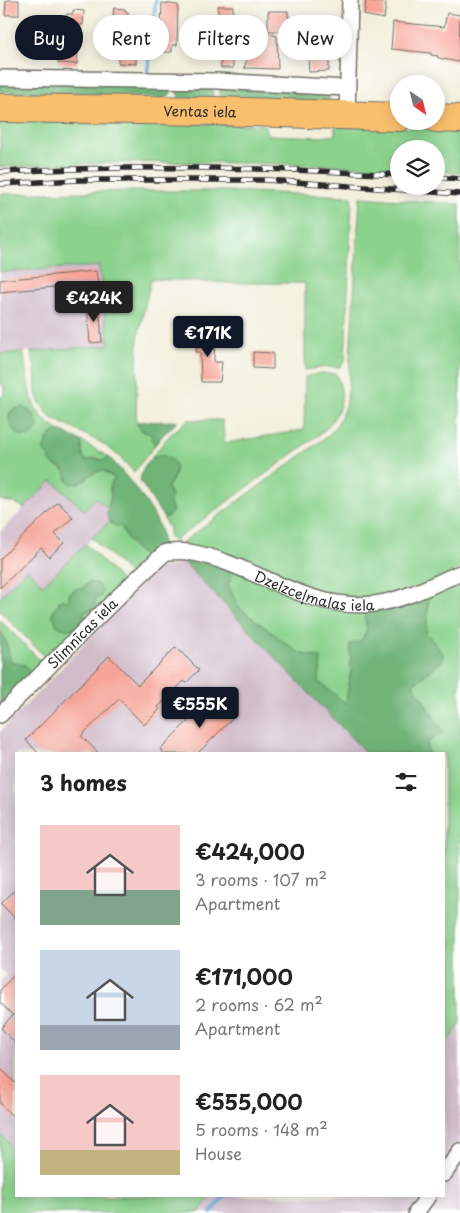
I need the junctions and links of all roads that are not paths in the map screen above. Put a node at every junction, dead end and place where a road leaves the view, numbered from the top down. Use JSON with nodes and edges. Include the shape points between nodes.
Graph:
{"nodes":[{"id":1,"x":350,"y":0,"type":"edge"},
{"id":2,"x":0,"y":78,"type":"edge"},
{"id":3,"x":347,"y":88,"type":"junction"},
{"id":4,"x":0,"y":108,"type":"edge"},
{"id":5,"x":346,"y":115,"type":"junction"},
{"id":6,"x":390,"y":117,"type":"edge"},
{"id":7,"x":445,"y":118,"type":"edge"},
{"id":8,"x":460,"y":119,"type":"edge"},
{"id":9,"x":166,"y":552,"type":"joint"},
{"id":10,"x":460,"y":573,"type":"edge"},
{"id":11,"x":0,"y":715,"type":"edge"},
{"id":12,"x":460,"y":1151,"type":"edge"},
{"id":13,"x":445,"y":1173,"type":"edge"},
{"id":14,"x":427,"y":1197,"type":"edge"},
{"id":15,"x":416,"y":1213,"type":"edge"}],
"edges":[{"from":1,"to":3,"type":"street"},
{"from":2,"to":3,"type":"street","via":[[216,81]]},
{"from":3,"to":5,"type":"street"},
{"from":4,"to":5,"type":"highway","name":"Ventas iela"},
{"from":5,"to":6,"type":"highway","name":"Ventas iela"},
{"from":7,"to":8,"type":"highway"},
{"from":9,"to":10,"type":"street","name":"Dzelzceļmalas iela","via":[[203,555],[296,592],[341,604],[390,601]]},
{"from":9,"to":11,"type":"street","name":"Slimnīcas iela"},
{"from":12,"to":13,"type":"street"},
{"from":14,"to":15,"type":"street"}]}
